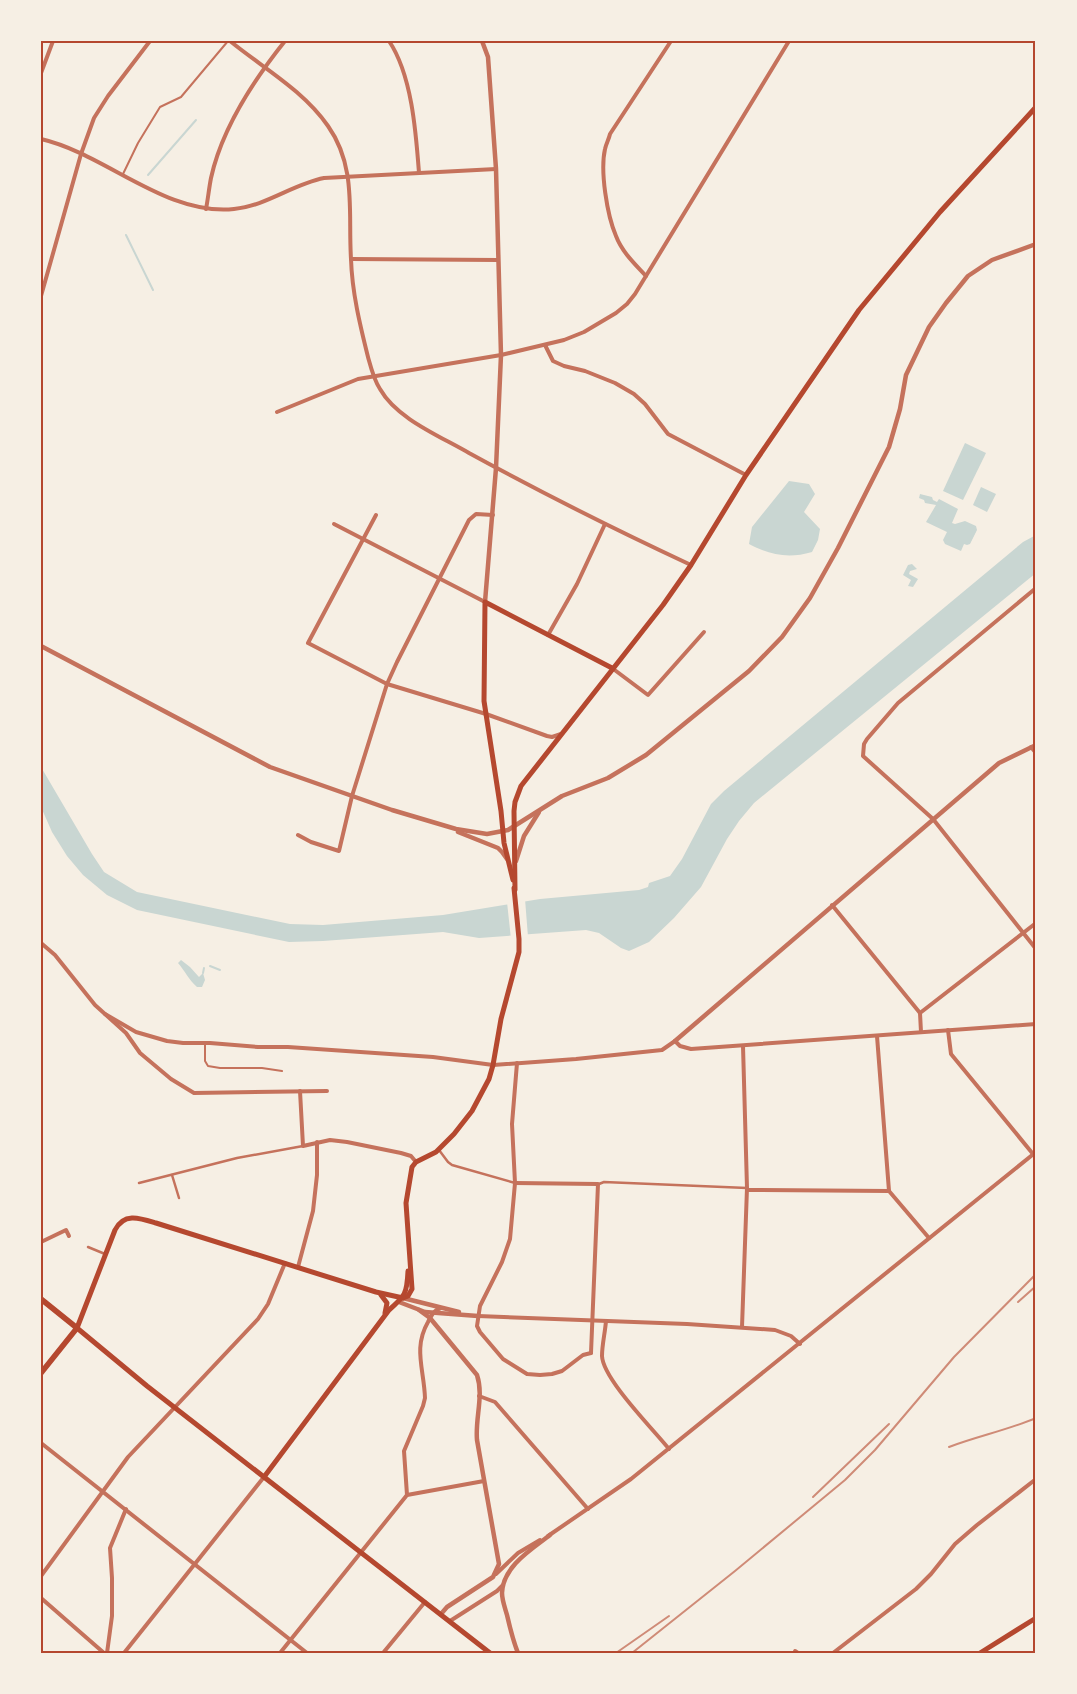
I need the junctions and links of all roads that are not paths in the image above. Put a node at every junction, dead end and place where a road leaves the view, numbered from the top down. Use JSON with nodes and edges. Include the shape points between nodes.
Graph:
{"nodes":[{"id":1,"x":53,"y":41,"type":"edge"},
{"id":2,"x":150,"y":41,"type":"edge"},
{"id":3,"x":285,"y":41,"type":"edge"},
{"id":4,"x":389,"y":41,"type":"edge"},
{"id":5,"x":482,"y":41,"type":"edge"},
{"id":6,"x":670,"y":41,"type":"edge"},
{"id":7,"x":789,"y":41,"type":"edge"},
{"id":8,"x":232,"y":42,"type":"edge"},
{"id":9,"x":264,"y":68,"type":"junction"},
{"id":10,"x":41,"y":73,"type":"edge"},
{"id":11,"x":1036,"y":107,"type":"edge"},
{"id":12,"x":41,"y":139,"type":"edge"},
{"id":13,"x":81,"y":154,"type":"junction"},
{"id":14,"x":496,"y":168,"type":"junction"},
{"id":15,"x":419,"y":173,"type":"junction"},
{"id":16,"x":122,"y":174,"type":"junction"},
{"id":17,"x":349,"y":177,"type":"junction"},
{"id":18,"x":206,"y":209,"type":"junction"},
{"id":19,"x":1036,"y":244,"type":"edge"},
{"id":20,"x":351,"y":259,"type":"junction"},
{"id":21,"x":498,"y":260,"type":"junction"},
{"id":22,"x":646,"y":276,"type":"junction"},
{"id":23,"x":41,"y":296,"type":"edge"},
{"id":24,"x":545,"y":346,"type":"junction"},
{"id":25,"x":501,"y":355,"type":"junction"},
{"id":26,"x":374,"y":376,"type":"junction"},
{"id":27,"x":277,"y":412,"type":"dead end"},
{"id":28,"x":496,"y":468,"type":"junction"},
{"id":29,"x":746,"y":475,"type":"junction"},
{"id":30,"x":376,"y":514,"type":"dead end"},
{"id":31,"x":492,"y":515,"type":"junction"},
{"id":32,"x":334,"y":524,"type":"dead end"},
{"id":33,"x":605,"y":524,"type":"junction"},
{"id":34,"x":363,"y":539,"type":"junction"},
{"id":35,"x":691,"y":565,"type":"junction"},
{"id":36,"x":440,"y":578,"type":"junction"},
{"id":37,"x":1036,"y":588,"type":"edge"},
{"id":38,"x":485,"y":602,"type":"junction"},
{"id":39,"x":704,"y":632,"type":"dead end"},
{"id":40,"x":548,"y":636,"type":"junction"},
{"id":41,"x":41,"y":646,"type":"edge"},
{"id":42,"x":612,"y":668,"type":"junction"},
{"id":43,"x":387,"y":684,"type":"junction"},
{"id":44,"x":486,"y":714,"type":"junction"},
{"id":45,"x":561,"y":734,"type":"junction"},
{"id":46,"x":1033,"y":746,"type":"edge"},
{"id":47,"x":1036,"y":753,"type":"edge"},
{"id":48,"x":352,"y":796,"type":"junction"},
{"id":49,"x":550,"y":803,"type":"junction"},
{"id":50,"x":933,"y":819,"type":"junction"},
{"id":51,"x":438,"y":824,"type":"junction"},
{"id":52,"x":514,"y":827,"type":"junction"},
{"id":53,"x":503,"y":831,"type":"junction"},
{"id":54,"x":298,"y":835,"type":"dead end"},
{"id":55,"x":508,"y":861,"type":"junction"},
{"id":56,"x":515,"y":869,"type":"junction"},
{"id":57,"x":515,"y":890,"type":"junction"},
{"id":58,"x":832,"y":905,"type":"junction"},
{"id":59,"x":1036,"y":923,"type":"edge"},
{"id":60,"x":1023,"y":933,"type":"junction"},
{"id":61,"x":41,"y":943,"type":"edge"},
{"id":62,"x":1036,"y":949,"type":"edge"},
{"id":63,"x":920,"y":1013,"type":"junction"},
{"id":64,"x":105,"y":1014,"type":"junction"},
{"id":65,"x":1036,"y":1024,"type":"edge"},
{"id":66,"x":948,"y":1030,"type":"junction"},
{"id":67,"x":922,"y":1032,"type":"junction"},
{"id":68,"x":876,"y":1036,"type":"junction"},
{"id":69,"x":675,"y":1041,"type":"junction"},
{"id":70,"x":206,"y":1043,"type":"junction"},
{"id":71,"x":742,"y":1046,"type":"junction"},
{"id":72,"x":517,"y":1063,"type":"junction"},
{"id":73,"x":493,"y":1065,"type":"junction"},
{"id":74,"x":282,"y":1071,"type":"dead end"},
{"id":75,"x":300,"y":1091,"type":"junction"},
{"id":76,"x":327,"y":1091,"type":"dead end"},
{"id":77,"x":317,"y":1142,"type":"junction"},
{"id":78,"x":303,"y":1146,"type":"junction"},
{"id":79,"x":439,"y":1149,"type":"junction"},
{"id":80,"x":1034,"y":1153,"type":"edge"},
{"id":81,"x":416,"y":1162,"type":"junction"},
{"id":82,"x":172,"y":1175,"type":"junction"},
{"id":83,"x":139,"y":1183,"type":"dead end"},
{"id":84,"x":515,"y":1184,"type":"junction"},
{"id":85,"x":598,"y":1184,"type":"junction"},
{"id":86,"x":747,"y":1189,"type":"junction"},
{"id":87,"x":889,"y":1191,"type":"junction"},
{"id":88,"x":179,"y":1198,"type":"dead end"},
{"id":89,"x":69,"y":1236,"type":"dead end"},
{"id":90,"x":929,"y":1238,"type":"junction"},
{"id":91,"x":41,"y":1242,"type":"edge"},
{"id":92,"x":88,"y":1247,"type":"dead end"},
{"id":93,"x":105,"y":1254,"type":"junction"},
{"id":94,"x":409,"y":1255,"type":"junction"},
{"id":95,"x":285,"y":1263,"type":"junction"},
{"id":96,"x":298,"y":1267,"type":"junction"},
{"id":97,"x":412,"y":1289,"type":"junction"},
{"id":98,"x":376,"y":1292,"type":"junction"},
{"id":99,"x":41,"y":1299,"type":"edge"},
{"id":100,"x":401,"y":1300,"type":"junction"},
{"id":101,"x":422,"y":1303,"type":"junction"},
{"id":102,"x":443,"y":1308,"type":"junction"},
{"id":103,"x":419,"y":1310,"type":"junction"},
{"id":104,"x":433,"y":1313,"type":"junction"},
{"id":105,"x":478,"y":1316,"type":"junction"},
{"id":106,"x":384,"y":1317,"type":"junction"},
{"id":107,"x":430,"y":1318,"type":"junction"},
{"id":108,"x":593,"y":1321,"type":"junction"},
{"id":109,"x":606,"y":1322,"type":"junction"},
{"id":110,"x":742,"y":1327,"type":"junction"},
{"id":111,"x":77,"y":1328,"type":"junction"},
{"id":112,"x":800,"y":1344,"type":"junction"},
{"id":113,"x":591,"y":1353,"type":"junction"},
{"id":114,"x":602,"y":1357,"type":"junction"},
{"id":115,"x":41,"y":1373,"type":"edge"},
{"id":116,"x":480,"y":1396,"type":"junction"},
{"id":117,"x":175,"y":1408,"type":"junction"},
{"id":118,"x":41,"y":1443,"type":"edge"},
{"id":119,"x":669,"y":1449,"type":"junction"},
{"id":120,"x":264,"y":1477,"type":"junction"},
{"id":121,"x":1036,"y":1479,"type":"edge"},
{"id":122,"x":484,"y":1480,"type":"junction"},
{"id":123,"x":102,"y":1491,"type":"junction"},
{"id":124,"x":407,"y":1495,"type":"junction"},
{"id":125,"x":588,"y":1509,"type":"junction"},
{"id":126,"x":126,"y":1510,"type":"junction"},
{"id":127,"x":550,"y":1534,"type":"junction"},
{"id":128,"x":362,"y":1553,"type":"junction"},
{"id":129,"x":194,"y":1563,"type":"junction"},
{"id":130,"x":41,"y":1576,"type":"edge"},
{"id":131,"x":493,"y":1577,"type":"junction"},
{"id":132,"x":503,"y":1584,"type":"junction"},
{"id":133,"x":41,"y":1598,"type":"edge"},
{"id":134,"x":425,"y":1602,"type":"junction"},
{"id":135,"x":441,"y":1614,"type":"junction"},
{"id":136,"x":1036,"y":1618,"type":"edge"},
{"id":137,"x":450,"y":1621,"type":"junction"},
{"id":138,"x":290,"y":1640,"type":"junction"},
{"id":139,"x":489,"y":1652,"type":"edge"},
{"id":140,"x":106,"y":1653,"type":"edge"},
{"id":141,"x":124,"y":1653,"type":"edge"},
{"id":142,"x":280,"y":1653,"type":"edge"},
{"id":143,"x":307,"y":1653,"type":"edge"},
{"id":144,"x":383,"y":1653,"type":"edge"},
{"id":145,"x":518,"y":1653,"type":"edge"},
{"id":146,"x":833,"y":1653,"type":"edge"},
{"id":147,"x":980,"y":1653,"type":"edge"}],
"edges":[{"from":1,"to":10,"type":"street"},
{"from":2,"to":13,"type":"street","via":[[94,118]]},
{"from":3,"to":9,"type":"street"},
{"from":4,"to":15,"type":"street","via":[[411,101]]},
{"from":5,"to":14,"type":"street","via":[[488,56]]},
{"from":6,"to":22,"type":"street","via":[[610,134],[605,150],[605,183],[616,237]]},
{"from":7,"to":22,"type":"street"},
{"from":8,"to":9,"type":"street"},
{"from":8,"to":16,"type":"lane","via":[[181,96],[160,107]]},
{"from":9,"to":17,"type":"street","via":[[311,104],[329,127],[341,150]]},
{"from":9,"to":18,"type":"street","via":[[233,121],[219,154]]},
{"from":11,"to":29,"type":"main road","via":[[936,216],[859,310]]},
{"from":12,"to":13,"type":"street"},
{"from":13,"to":16,"type":"street"},
{"from":13,"to":23,"type":"street"},
{"from":14,"to":15,"type":"street"},
{"from":14,"to":21,"type":"street"},
{"from":15,"to":17,"type":"street"},
{"from":16,"to":18,"type":"street","via":[[176,200]]},
{"from":17,"to":18,"type":"street","via":[[313,180],[238,209]]},
{"from":17,"to":20,"type":"street"},
{"from":19,"to":49,"type":"street","via":[[992,260],[968,276],[929,327],[906,375],[889,446],[810,598],[782,637],[749,671],[646,755],[608,778]]},
{"from":20,"to":21,"type":"street"},
{"from":20,"to":26,"type":"street","via":[[354,292]]},
{"from":21,"to":25,"type":"street"},
{"from":22,"to":24,"type":"street","via":[[627,304],[616,313],[584,332]]},
{"from":24,"to":25,"type":"street"},
{"from":24,"to":29,"type":"street","via":[[553,361],[615,383],[634,394],[668,434]]},
{"from":25,"to":26,"type":"street"},
{"from":25,"to":28,"type":"street"},
{"from":26,"to":27,"type":"street","via":[[358,379]]},
{"from":26,"to":28,"type":"street","via":[[380,390],[410,420]]},
{"from":28,"to":31,"type":"street"},
{"from":28,"to":33,"type":"street"},
{"from":29,"to":35,"type":"main road"},
{"from":30,"to":34,"type":"street"},
{"from":31,"to":36,"type":"street","via":[[476,514],[469,520]]},
{"from":31,"to":38,"type":"street"},
{"from":32,"to":34,"type":"street"},
{"from":33,"to":35,"type":"street"},
{"from":33,"to":40,"type":"street"},
{"from":34,"to":36,"type":"street"},
{"from":34,"to":43,"type":"street","via":[[308,643]]},
{"from":35,"to":42,"type":"main road"},
{"from":36,"to":38,"type":"street"},
{"from":36,"to":43,"type":"street"},
{"from":37,"to":50,"type":"street","via":[[898,703],[874,728],[864,744],[863,756],[867,762]]},
{"from":38,"to":40,"type":"main road"},
{"from":38,"to":44,"type":"main road"},
{"from":39,"to":42,"type":"street","via":[[648,695]]},
{"from":40,"to":42,"type":"main road"},
{"from":41,"to":48,"type":"street","via":[[270,766]]},
{"from":42,"to":45,"type":"main road"},
{"from":43,"to":44,"type":"street"},
{"from":43,"to":48,"type":"street"},
{"from":44,"to":45,"type":"street","via":[[547,736]]},
{"from":44,"to":53,"type":"main road"},
{"from":45,"to":52,"type":"main road","via":[[518,792]]},
{"from":46,"to":47,"type":"street"},
{"from":46,"to":50,"type":"street","via":[[999,763]]},
{"from":48,"to":51,"type":"street"},
{"from":48,"to":54,"type":"street","via":[[339,851]]},
{"from":49,"to":52,"type":"street"},
{"from":49,"to":56,"type":"street","via":[[528,827]]},
{"from":50,"to":58,"type":"street"},
{"from":50,"to":60,"type":"street"},
{"from":51,"to":53,"type":"street","via":[[479,834]]},
{"from":51,"to":55,"type":"street","via":[[498,848]]},
{"from":52,"to":53,"type":"street"},
{"from":52,"to":56,"type":"main road"},
{"from":53,"to":55,"type":"main road"},
{"from":55,"to":57,"type":"main road"},
{"from":56,"to":57,"type":"main road"},
{"from":57,"to":73,"type":"main road","via":[[519,939],[517,962],[501,1019]]},
{"from":58,"to":63,"type":"street"},
{"from":58,"to":69,"type":"street"},
{"from":59,"to":60,"type":"street"},
{"from":60,"to":62,"type":"street"},
{"from":60,"to":63,"type":"street"},
{"from":61,"to":64,"type":"street"},
{"from":63,"to":67,"type":"street"},
{"from":64,"to":70,"type":"street","via":[[136,1032],[167,1041]]},
{"from":64,"to":75,"type":"street","via":[[126,1033],[140,1053],[194,1093]]},
{"from":65,"to":66,"type":"street"},
{"from":66,"to":67,"type":"street"},
{"from":66,"to":80,"type":"street","via":[[951,1054]]},
{"from":67,"to":68,"type":"street"},
{"from":68,"to":71,"type":"street"},
{"from":68,"to":87,"type":"street"},
{"from":69,"to":71,"type":"street","via":[[691,1049]]},
{"from":69,"to":72,"type":"street","via":[[662,1050]]},
{"from":70,"to":73,"type":"street","via":[[434,1057]]},
{"from":70,"to":74,"type":"lane","via":[[205,1063],[213,1067]]},
{"from":71,"to":86,"type":"street"},
{"from":72,"to":73,"type":"street"},
{"from":72,"to":84,"type":"street","via":[[512,1124]]},
{"from":73,"to":79,"type":"main road","via":[[472,1111]]},
{"from":75,"to":76,"type":"street"},
{"from":75,"to":78,"type":"street"},
{"from":77,"to":78,"type":"street"},
{"from":77,"to":81,"type":"street","via":[[330,1140],[402,1153]]},
{"from":77,"to":96,"type":"street","via":[[313,1211]]},
{"from":78,"to":82,"type":"street","via":[[237,1158]]},
{"from":79,"to":81,"type":"main road"},
{"from":79,"to":84,"type":"street","via":[[452,1166]]},
{"from":80,"to":90,"type":"street"},
{"from":81,"to":94,"type":"main road","via":[[406,1203]]},
{"from":82,"to":83,"type":"street"},
{"from":82,"to":88,"type":"street"},
{"from":84,"to":85,"type":"street"},
{"from":84,"to":105,"type":"street","via":[[507,1251]]},
{"from":85,"to":86,"type":"street"},
{"from":85,"to":108,"type":"street"},
{"from":86,"to":87,"type":"street"},
{"from":86,"to":110,"type":"street"},
{"from":87,"to":90,"type":"street"},
{"from":89,"to":91,"type":"street","via":[[66,1230]]},
{"from":90,"to":112,"type":"street"},
{"from":92,"to":93,"type":"street"},
{"from":93,"to":95,"type":"main road","via":[[117,1226],[126,1218],[138,1218]]},
{"from":93,"to":111,"type":"main road"},
{"from":94,"to":97,"type":"main road"},
{"from":94,"to":100,"type":"main road","via":[[406,1288]]},
{"from":95,"to":96,"type":"main road"},
{"from":95,"to":117,"type":"street","via":[[264,1311]]},
{"from":96,"to":98,"type":"main road"},
{"from":97,"to":100,"type":"main road"},
{"from":97,"to":101,"type":"street","via":[[414,1297]]},
{"from":98,"to":100,"type":"main road"},
{"from":98,"to":106,"type":"main road","via":[[387,1302]]},
{"from":99,"to":111,"type":"main road"},
{"from":100,"to":101,"type":"street"},
{"from":100,"to":103,"type":"street"},
{"from":100,"to":106,"type":"main road"},
{"from":101,"to":102,"type":"street"},
{"from":102,"to":104,"type":"street"},
{"from":102,"to":105,"type":"street"},
{"from":103,"to":104,"type":"street"},
{"from":103,"to":107,"type":"street"},
{"from":104,"to":105,"type":"street"},
{"from":104,"to":107,"type":"street"},
{"from":105,"to":108,"type":"street"},
{"from":105,"to":113,"type":"street","via":[[480,1332],[504,1359],[527,1374],[546,1375],[562,1371],[584,1354]]},
{"from":106,"to":120,"type":"main road"},
{"from":107,"to":116,"type":"street","via":[[477,1375]]},
{"from":107,"to":124,"type":"street","via":[[419,1342],[425,1398],[404,1452]]},
{"from":108,"to":109,"type":"street"},
{"from":108,"to":113,"type":"street"},
{"from":109,"to":110,"type":"street"},
{"from":109,"to":114,"type":"street"},
{"from":110,"to":112,"type":"street","via":[[786,1333]]},
{"from":111,"to":115,"type":"main road"},
{"from":111,"to":117,"type":"main road"},
{"from":112,"to":119,"type":"street"},
{"from":113,"to":114,"type":"street"},
{"from":114,"to":119,"type":"street","via":[[613,1382]]},
{"from":116,"to":122,"type":"street","via":[[476,1430]]},
{"from":116,"to":125,"type":"street","via":[[496,1402]]},
{"from":117,"to":120,"type":"main road"},
{"from":117,"to":123,"type":"street","via":[[128,1457]]},
{"from":118,"to":123,"type":"street"},
{"from":119,"to":125,"type":"street"},
{"from":120,"to":128,"type":"main road"},
{"from":120,"to":129,"type":"street"},
{"from":121,"to":146,"type":"street","via":[[955,1544],[916,1589]]},
{"from":122,"to":124,"type":"street"},
{"from":122,"to":131,"type":"street","via":[[499,1564]]},
{"from":123,"to":126,"type":"street"},
{"from":123,"to":130,"type":"street"},
{"from":124,"to":128,"type":"street"},
{"from":125,"to":127,"type":"street"},
{"from":126,"to":129,"type":"street"},
{"from":126,"to":140,"type":"street","via":[[110,1548],[112,1616]]},
{"from":127,"to":131,"type":"street","via":[[518,1552]]},
{"from":127,"to":132,"type":"street","via":[[521,1557]]},
{"from":128,"to":134,"type":"main road"},
{"from":128,"to":138,"type":"street"},
{"from":129,"to":138,"type":"street"},
{"from":129,"to":141,"type":"street"},
{"from":131,"to":135,"type":"street"},
{"from":132,"to":137,"type":"street"},
{"from":132,"to":145,"type":"street","via":[[502,1594]]},
{"from":133,"to":140,"type":"street"},
{"from":134,"to":135,"type":"main road"},
{"from":134,"to":144,"type":"street"},
{"from":135,"to":137,"type":"main road"},
{"from":136,"to":147,"type":"main road"},
{"from":137,"to":139,"type":"main road"},
{"from":138,"to":142,"type":"street"},
{"from":138,"to":143,"type":"street"}]}
